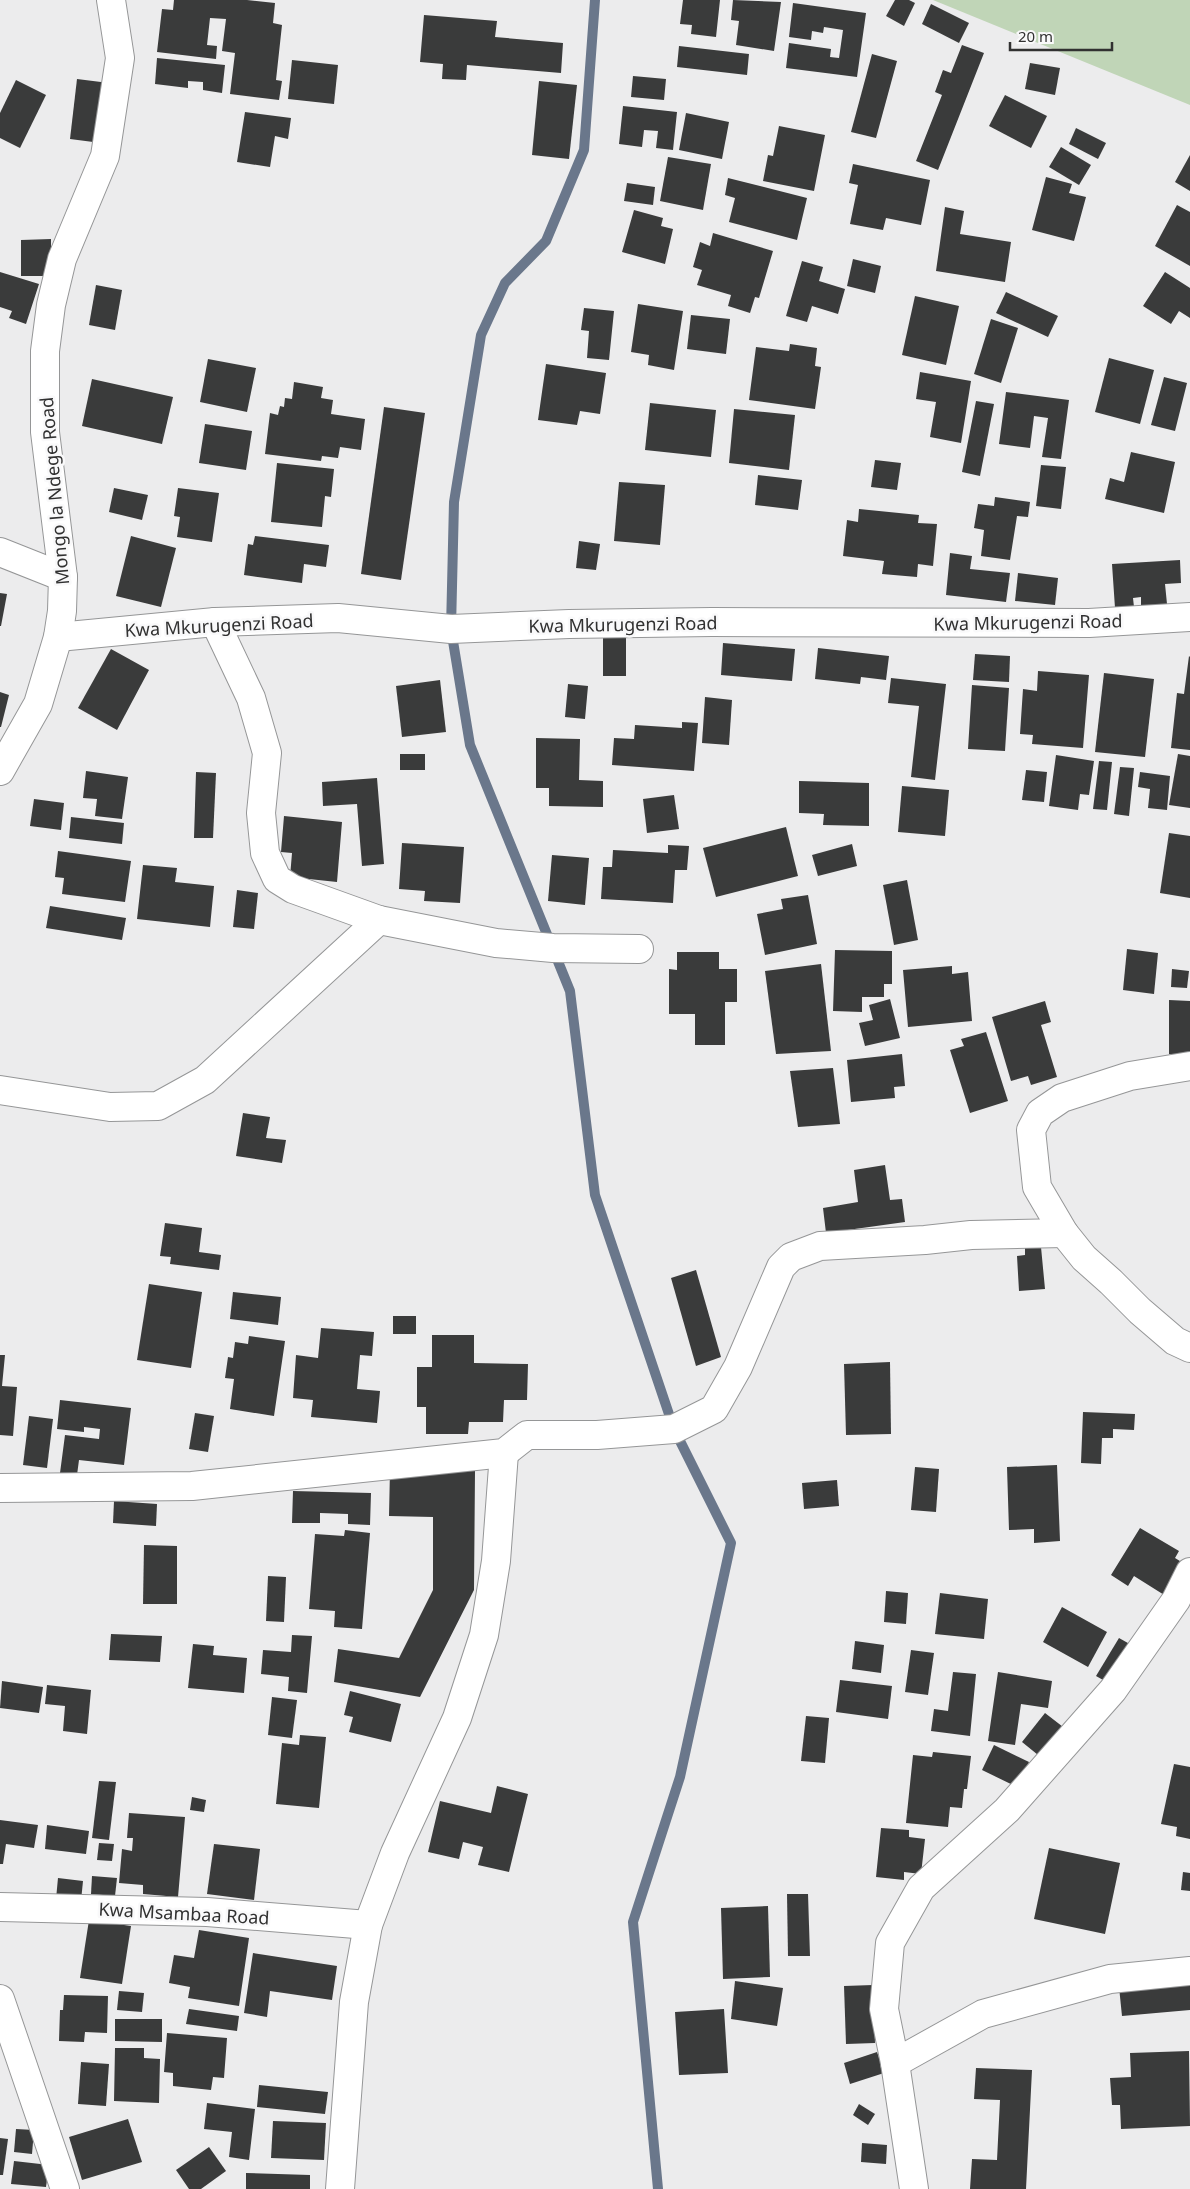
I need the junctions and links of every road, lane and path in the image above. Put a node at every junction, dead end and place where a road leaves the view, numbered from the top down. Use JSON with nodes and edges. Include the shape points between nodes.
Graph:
{"nodes":[{"id":1,"x":111,"y":0,"type":"edge"},
{"id":2,"x":0,"y":552,"type":"edge"},
{"id":3,"x":63,"y":577,"type":"junction"},
{"id":4,"x":1190,"y":617,"type":"edge"},
{"id":5,"x":215,"y":622,"type":"junction"},
{"id":6,"x":58,"y":637,"type":"junction"},
{"id":7,"x":0,"y":771,"type":"edge"},
{"id":8,"x":379,"y":920,"type":"junction"},
{"id":9,"x":639,"y":949,"type":"dead end"},
{"id":10,"x":1190,"y":1066,"type":"edge"},
{"id":11,"x":0,"y":1090,"type":"edge"},
{"id":12,"x":1064,"y":1233,"type":"junction"},
{"id":13,"x":1190,"y":1348,"type":"edge"},
{"id":14,"x":504,"y":1453,"type":"junction"},
{"id":15,"x":0,"y":1488,"type":"edge"},
{"id":16,"x":1190,"y":1572,"type":"edge"},
{"id":17,"x":0,"y":1906,"type":"edge"},
{"id":18,"x":368,"y":1926,"type":"junction"},
{"id":19,"x":1190,"y":1971,"type":"edge"},
{"id":20,"x":0,"y":1999,"type":"edge"},
{"id":21,"x":895,"y":2063,"type":"junction"},
{"id":22,"x":65,"y":2189,"type":"edge"},
{"id":23,"x":340,"y":2189,"type":"edge"},
{"id":24,"x":914,"y":2189,"type":"edge"}],
"edges":[{"from":1,"to":3,"type":"street","name":"Mongo la Ndege Road","via":[[120,58],[105,156],[62,259],[45,351],[45,432]]},
{"from":2,"to":3,"type":"street"},
{"from":3,"to":6,"type":"street","name":"Mongo la Ndege Road"},
{"from":4,"to":5,"type":"street","name":"Kwa Mkurugenzi Road","via":[[1089,622],[712,622],[451,629],[338,618]]},
{"from":5,"to":6,"type":"street","name":"Kwa Mkurugenzi Road"},
{"from":5,"to":8,"type":"street","via":[[251,698],[267,753],[261,813],[265,853],[277,879],[293,889]]},
{"from":6,"to":7,"type":"street","name":"Mongo la Ndege Road","via":[[38,704]]},
{"from":8,"to":9,"type":"street","via":[[496,943],[553,948]]},
{"from":8,"to":11,"type":"street","via":[[205,1080],[158,1106],[110,1107]]},
{"from":10,"to":12,"type":"street","via":[[1130,1076],[1062,1098],[1040,1113],[1031,1130],[1037,1187]]},
{"from":12,"to":13,"type":"street","via":[[1084,1258],[1140,1311],[1175,1341]]},
{"from":12,"to":14,"type":"street","via":[[971,1235],[820,1246],[791,1257],[781,1267],[738,1367],[714,1409],[674,1429],[597,1435],[527,1435]]},
{"from":14,"to":15,"type":"street","via":[[192,1486]]},
{"from":14,"to":18,"type":"street","via":[[496,1561],[484,1635],[457,1718],[395,1853]]},
{"from":16,"to":21,"type":"street","via":[[1176,1600],[1114,1690],[1007,1810],[921,1888],[890,1943],[884,2009]]},
{"from":17,"to":18,"type":"street","name":"Kwa Msambaa Road","via":[[208,1912]]},
{"from":18,"to":23,"type":"street","via":[[354,2002]]},
{"from":19,"to":21,"type":"street","via":[[1110,1979],[983,2014]]},
{"from":20,"to":22,"type":"street"},
{"from":21,"to":24,"type":"street"}]}
